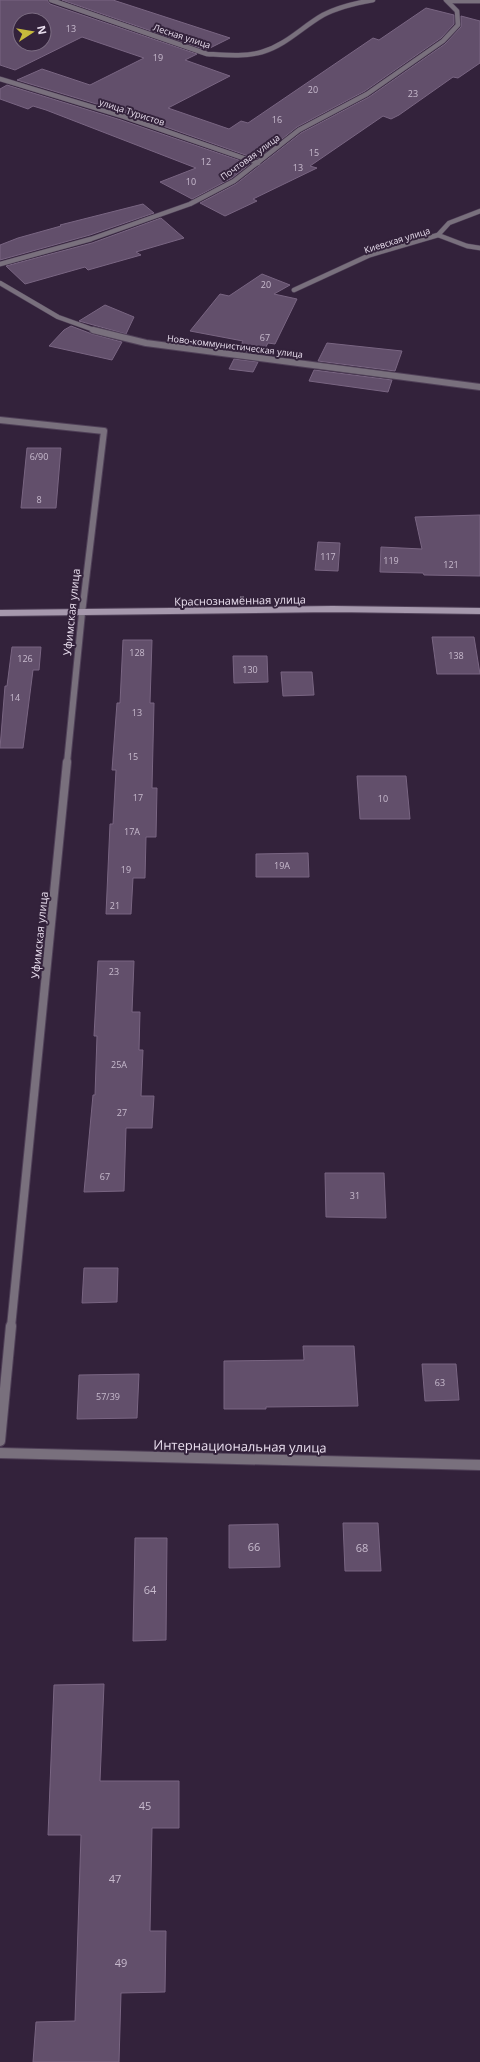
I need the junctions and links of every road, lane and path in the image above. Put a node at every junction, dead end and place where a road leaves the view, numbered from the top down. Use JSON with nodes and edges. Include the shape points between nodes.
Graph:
{"nodes":[{"id":1,"x":51,"y":0,"type":"edge"},
{"id":2,"x":371,"y":0,"type":"edge"},
{"id":3,"x":447,"y":1,"type":"edge"},
{"id":4,"x":480,"y":1,"type":"edge"},
{"id":5,"x":0,"y":79,"type":"edge"},
{"id":6,"x":258,"y":163,"type":"junction"},
{"id":7,"x":480,"y":211,"type":"edge"},
{"id":8,"x":438,"y":235,"type":"junction"},
{"id":9,"x":480,"y":248,"type":"edge"},
{"id":10,"x":0,"y":264,"type":"edge"},
{"id":11,"x":0,"y":283,"type":"edge"},
{"id":12,"x":294,"y":290,"type":"dead end"},
{"id":13,"x":480,"y":386,"type":"edge"},
{"id":14,"x":0,"y":420,"type":"edge"},
{"id":15,"x":480,"y":611,"type":"edge"},
{"id":16,"x":0,"y":613,"type":"edge"},
{"id":17,"x":82,"y":613,"type":"junction"},
{"id":18,"x":0,"y":1441,"type":"edge"},
{"id":19,"x":0,"y":1453,"type":"edge"},
{"id":20,"x":480,"y":1465,"type":"edge"}],
"edges":[{"from":1,"to":2,"type":"street","name":"Лесная улица","via":[[207,54],[232,55],[267,51],[323,16],[342,7]]},
{"from":3,"to":4,"type":"street"},
{"from":3,"to":6,"type":"street","name":"Почтовая улица","via":[[457,11],[458,25],[443,41],[367,94],[299,130]]},
{"from":5,"to":6,"type":"street","name":"улица Туристов","via":[[122,116]]},
{"from":6,"to":10,"type":"street","name":"Почтовая улица","via":[[234,181],[190,204],[92,239]]},
{"from":7,"to":8,"type":"street","name":"Киевская улица","via":[[449,223]]},
{"from":8,"to":9,"type":"street"},
{"from":8,"to":12,"type":"street","name":"Киевская улица","via":[[370,255]]},
{"from":11,"to":13,"type":"street","name":"Ново-коммунистическая улица","via":[[58,317],[88,329],[146,343]]},
{"from":14,"to":17,"type":"street","name":"Уфимская улица","via":[[104,431]]},
{"from":15,"to":17,"type":"street","name":"Краснознамённая улица","via":[[333,609]]},
{"from":16,"to":17,"type":"street","name":"Краснознамённая улица"},
{"from":17,"to":18,"type":"street","name":"Уфимская улица"},
{"from":19,"to":20,"type":"street","name":"Интернациональная улица"}]}
